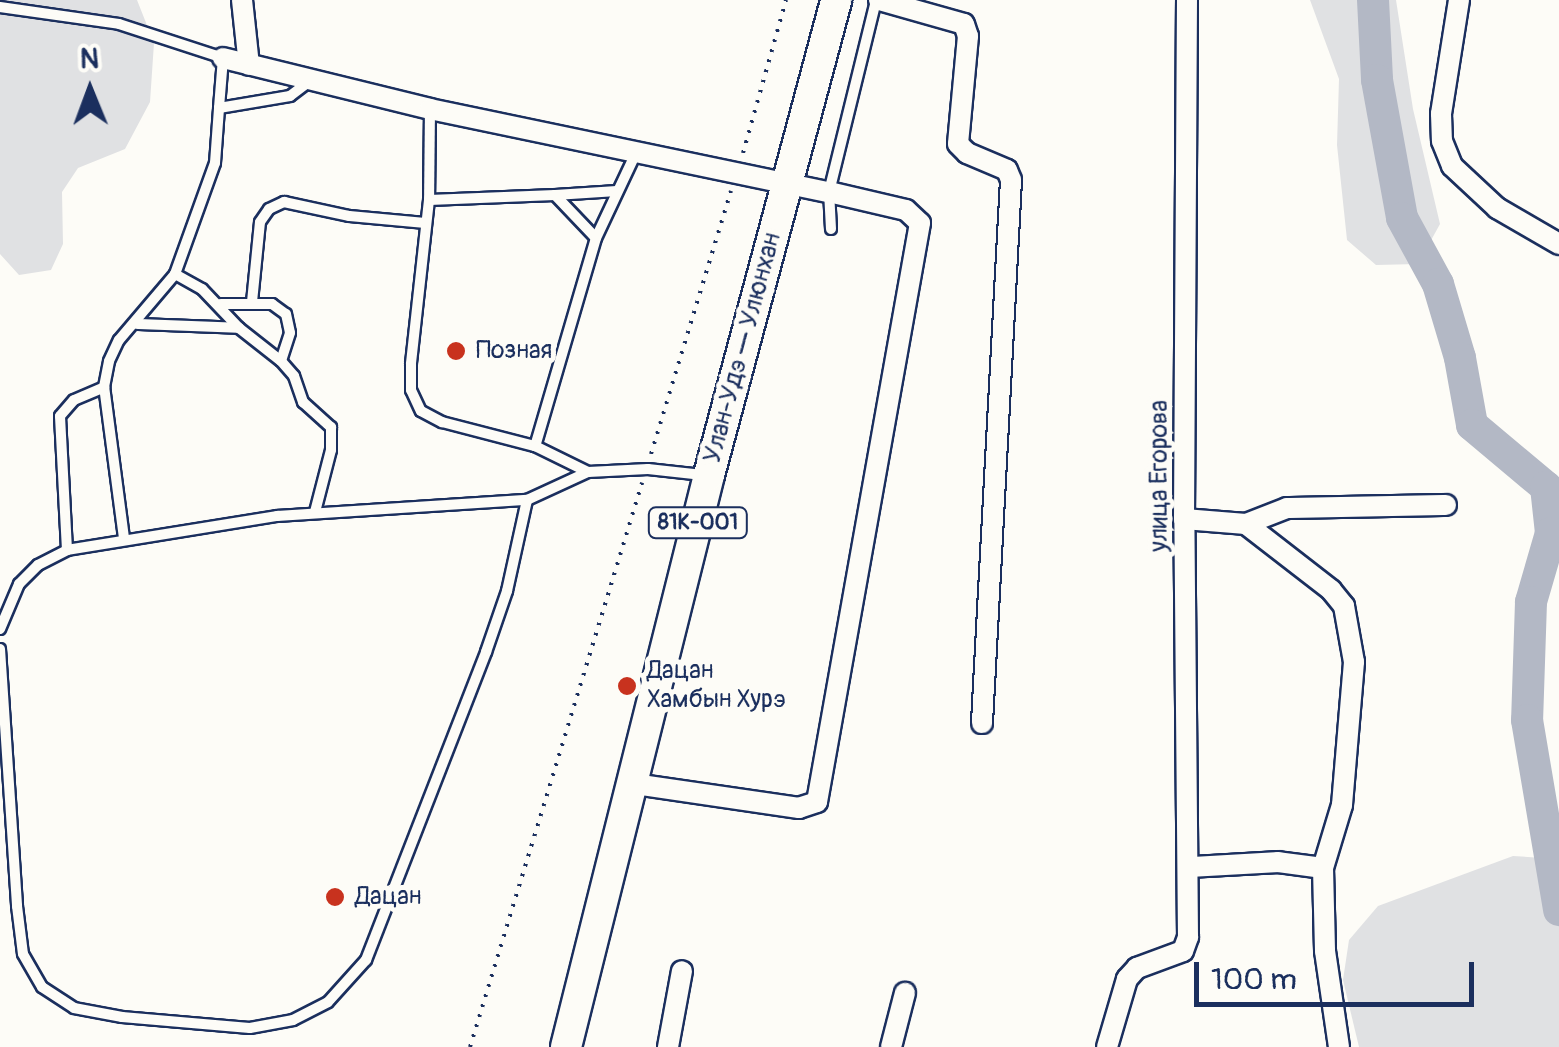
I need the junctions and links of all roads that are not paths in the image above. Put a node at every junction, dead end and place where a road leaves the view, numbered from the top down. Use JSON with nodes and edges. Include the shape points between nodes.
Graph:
{"nodes":[{"id":1,"x":242,"y":0,"type":"edge"},
{"id":2,"x":836,"y":0,"type":"edge"},
{"id":3,"x":878,"y":0,"type":"edge"},
{"id":4,"x":1188,"y":0,"type":"edge"},
{"id":5,"x":1460,"y":0,"type":"edge"},
{"id":6,"x":0,"y":7,"type":"edge"},
{"id":7,"x":223,"y":58,"type":"junction"},
{"id":8,"x":248,"y":66,"type":"junction"},
{"id":9,"x":312,"y":79,"type":"junction"},
{"id":10,"x":218,"y":108,"type":"junction"},
{"id":11,"x":430,"y":108,"type":"junction"},
{"id":12,"x":636,"y":153,"type":"junction"},
{"id":13,"x":786,"y":185,"type":"junction"},
{"id":14,"x":617,"y":192,"type":"junction"},
{"id":15,"x":829,"y":192,"type":"junction"},
{"id":16,"x":556,"y":195,"type":"junction"},
{"id":17,"x":429,"y":200,"type":"junction"},
{"id":18,"x":426,"y":223,"type":"junction"},
{"id":19,"x":831,"y":229,"type":"dead end"},
{"id":20,"x":596,"y":238,"type":"junction"},
{"id":21,"x":1559,"y":244,"type":"edge"},
{"id":22,"x":174,"y":274,"type":"junction"},
{"id":23,"x":252,"y":302,"type":"junction"},
{"id":24,"x":220,"y":304,"type":"junction"},
{"id":25,"x":137,"y":324,"type":"junction"},
{"id":26,"x":239,"y":328,"type":"junction"},
{"id":27,"x":281,"y":361,"type":"junction"},
{"id":28,"x":104,"y":386,"type":"junction"},
{"id":29,"x":535,"y":446,"type":"junction"},
{"id":30,"x":588,"y":472,"type":"junction"},
{"id":31,"x":709,"y":476,"type":"junction"},
{"id":32,"x":527,"y":500,"type":"junction"},
{"id":33,"x":1446,"y":504,"type":"dead end"},
{"id":34,"x":315,"y":512,"type":"junction"},
{"id":35,"x":1184,"y":520,"type":"junction"},
{"id":36,"x":1246,"y":524,"type":"junction"},
{"id":37,"x":124,"y":538,"type":"junction"},
{"id":38,"x":67,"y":550,"type":"junction"},
{"id":39,"x":0,"y":629,"type":"edge"},
{"id":40,"x":0,"y":650,"type":"edge"},
{"id":41,"x":982,"y":723,"type":"dead end"},
{"id":42,"x":634,"y":784,"type":"junction"},
{"id":43,"x":1190,"y":867,"type":"junction"},
{"id":44,"x":1323,"y":868,"type":"junction"},
{"id":45,"x":682,"y":971,"type":"dead end"},
{"id":46,"x":906,"y":993,"type":"dead end"},
{"id":47,"x":566,"y":1047,"type":"edge"},
{"id":48,"x":668,"y":1047,"type":"edge"},
{"id":49,"x":891,"y":1047,"type":"edge"},
{"id":50,"x":1107,"y":1047,"type":"edge"},
{"id":51,"x":1339,"y":1047,"type":"edge"}],
"edges":[{"from":1,"to":8,"type":"street"},
{"from":2,"to":13,"type":"main road","name":"Улан-Удэ — Улюнхан","number":"81К-001"},
{"from":3,"to":15,"type":"lane"},
{"from":3,"to":41,"type":"street","via":[[964,24],[958,144],[1007,170],[1012,180]]},
{"from":4,"to":35,"type":"street","name":"улица Егорова"},
{"from":5,"to":21,"type":"street","via":[[1441,114],[1452,166],[1497,208]]},
{"from":6,"to":7,"type":"lane","via":[[119,24]]},
{"from":7,"to":8,"type":"street"},
{"from":7,"to":10,"type":"lane"},
{"from":8,"to":9,"type":"street"},
{"from":9,"to":10,"type":"lane","via":[[290,96]]},
{"from":9,"to":11,"type":"street"},
{"from":10,"to":22,"type":"lane","via":[[215,163]]},
{"from":11,"to":12,"type":"street"},
{"from":11,"to":17,"type":"lane"},
{"from":12,"to":13,"type":"street"},
{"from":12,"to":14,"type":"lane"},
{"from":13,"to":15,"type":"street"},
{"from":13,"to":31,"type":"main road","name":"Улан-Удэ — Улюнхан","number":"81К-001"},
{"from":14,"to":16,"type":"lane"},
{"from":14,"to":20,"type":"lane"},
{"from":15,"to":19,"type":"lane"},
{"from":15,"to":42,"type":"street","via":[[906,210],[921,233],[822,792],[818,802],[799,808]]},
{"from":16,"to":17,"type":"lane"},
{"from":16,"to":20,"type":"lane"},
{"from":17,"to":18,"type":"lane"},
{"from":18,"to":23,"type":"lane","via":[[284,202],[260,222]]},
{"from":18,"to":29,"type":"lane","via":[[410,364],[421,411]]},
{"from":20,"to":29,"type":"lane"},
{"from":22,"to":24,"type":"lane"},
{"from":22,"to":25,"type":"lane"},
{"from":23,"to":24,"type":"lane"},
{"from":23,"to":27,"type":"lane","via":[[286,314],[290,333]]},
{"from":24,"to":26,"type":"lane"},
{"from":25,"to":26,"type":"lane"},
{"from":25,"to":28,"type":"lane","via":[[120,340]]},
{"from":26,"to":27,"type":"lane"},
{"from":27,"to":34,"type":"lane","via":[[302,402],[331,427],[332,450]]},
{"from":28,"to":37,"type":"lane"},
{"from":28,"to":38,"type":"lane","via":[[74,400],[60,416]]},
{"from":29,"to":30,"type":"lane"},
{"from":30,"to":31,"type":"lane"},
{"from":30,"to":32,"type":"lane"},
{"from":31,"to":42,"type":"main road","name":"Улан-Удэ — Улюнхан","number":"81К-001"},
{"from":32,"to":34,"type":"lane"},
{"from":32,"to":40,"type":"lane","via":[[502,607],[366,960],[328,1002],[292,1020],[250,1028],[122,1017],[74,1008],[42,986],[24,954],[19,922]]},
{"from":33,"to":36,"type":"street","via":[[1287,508]]},
{"from":34,"to":37,"type":"lane"},
{"from":35,"to":36,"type":"street"},
{"from":35,"to":43,"type":"street","name":"улица Егорова"},
{"from":36,"to":44,"type":"street","via":[[1331,590],[1344,606],[1351,634],[1348,764]]},
{"from":37,"to":38,"type":"lane"},
{"from":38,"to":39,"type":"lane","via":[[19,584]]},
{"from":42,"to":47,"type":"main road","name":"Улан-Удэ — Улюнхан","number":"81К-001"},
{"from":43,"to":44,"type":"street","via":[[1278,862]]},
{"from":43,"to":50,"type":"street","name":"улица Егорова","via":[[1182,951],[1127,979]]},
{"from":44,"to":51,"type":"street","via":[[1325,951]]},
{"from":45,"to":48,"type":"street"},
{"from":46,"to":49,"type":"street"}]}
